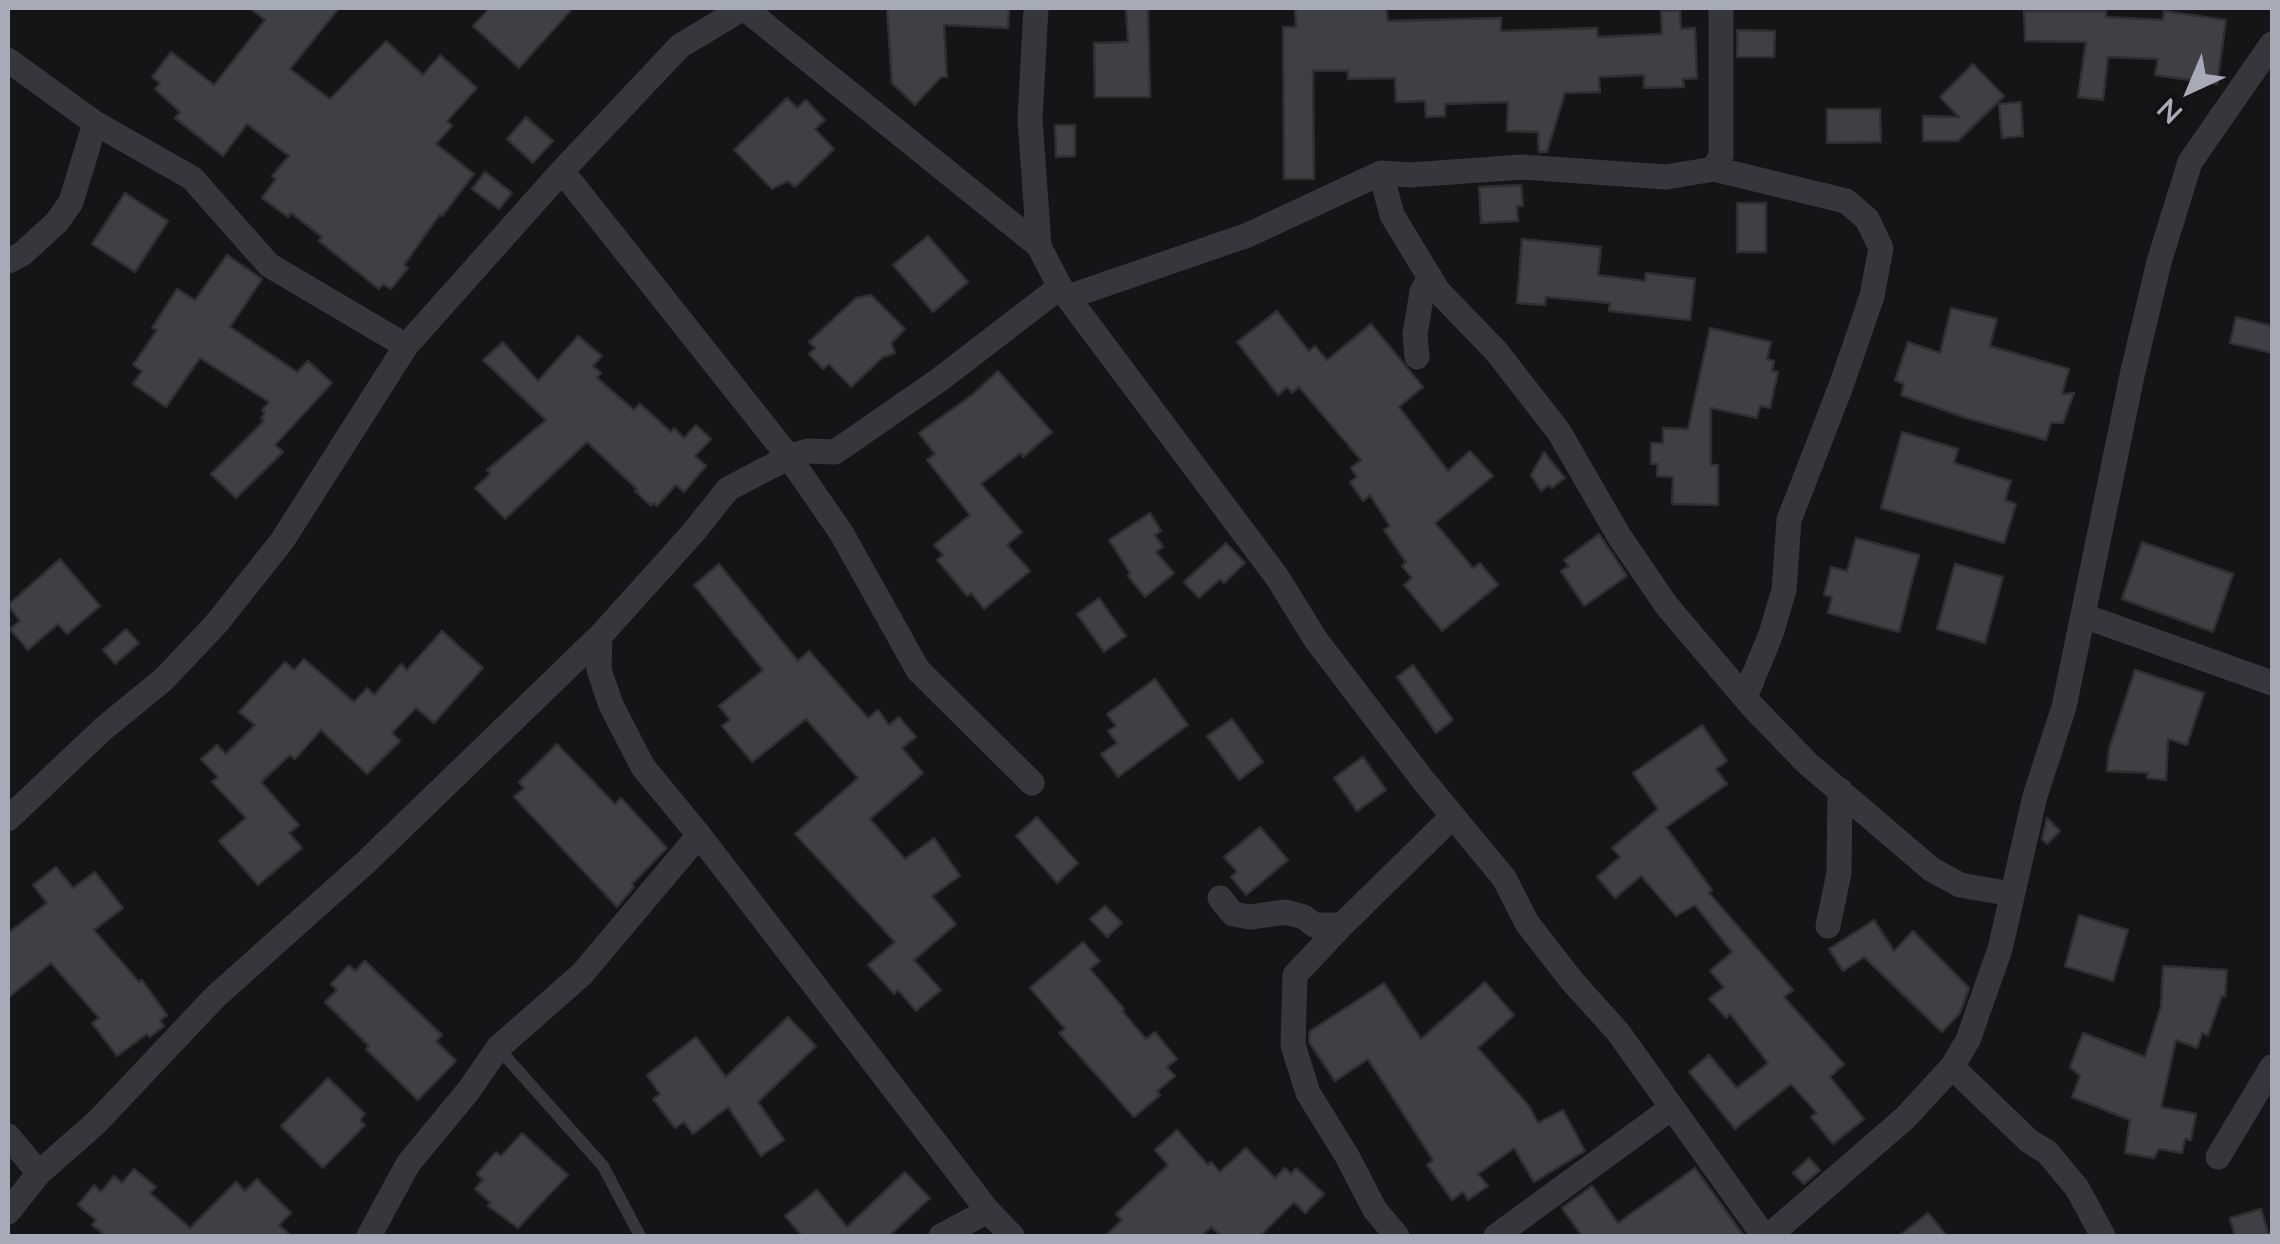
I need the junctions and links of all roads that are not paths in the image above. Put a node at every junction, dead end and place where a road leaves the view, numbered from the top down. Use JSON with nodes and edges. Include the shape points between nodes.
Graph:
{"nodes":[{"id":1,"x":743,"y":8,"type":"edge"},
{"id":2,"x":1036,"y":8,"type":"edge"},
{"id":3,"x":1721,"y":8,"type":"edge"},
{"id":4,"x":2272,"y":44,"type":"edge"},
{"id":5,"x":8,"y":60,"type":"edge"},
{"id":6,"x":94,"y":123,"type":"junction"},
{"id":7,"x":1714,"y":169,"type":"junction"},
{"id":8,"x":562,"y":171,"type":"junction"},
{"id":9,"x":1381,"y":173,"type":"junction"},
{"id":10,"x":1040,"y":246,"type":"junction"},
{"id":11,"x":8,"y":261,"type":"edge"},
{"id":12,"x":1430,"y":277,"type":"junction"},
{"id":13,"x":1064,"y":292,"type":"junction"},
{"id":14,"x":406,"y":346,"type":"junction"},
{"id":15,"x":1417,"y":357,"type":"dead end"},
{"id":16,"x":790,"y":457,"type":"junction"},
{"id":17,"x":2084,"y":616,"type":"junction"},
{"id":18,"x":600,"y":636,"type":"junction"},
{"id":19,"x":2272,"y":682,"type":"edge"},
{"id":20,"x":1744,"y":697,"type":"junction"},
{"id":21,"x":1032,"y":783,"type":"dead end"},
{"id":22,"x":1840,"y":790,"type":"junction"},
{"id":23,"x":1452,"y":817,"type":"junction"},
{"id":24,"x":8,"y":819,"type":"edge"},
{"id":25,"x":699,"y":836,"type":"junction"},
{"id":26,"x":2012,"y":894,"type":"junction"},
{"id":27,"x":1220,"y":898,"type":"dead end"},
{"id":28,"x":1342,"y":925,"type":"junction"},
{"id":29,"x":1828,"y":926,"type":"dead end"},
{"id":30,"x":498,"y":1048,"type":"junction"},
{"id":31,"x":1952,"y":1067,"type":"junction"},
{"id":32,"x":2272,"y":1067,"type":"edge"},
{"id":33,"x":1670,"y":1109,"type":"junction"},
{"id":34,"x":8,"y":1136,"type":"edge"},
{"id":35,"x":2218,"y":1157,"type":"dead end"},
{"id":36,"x":39,"y":1173,"type":"junction"},
{"id":37,"x":988,"y":1211,"type":"junction"},
{"id":38,"x":8,"y":1212,"type":"edge"},
{"id":39,"x":370,"y":1236,"type":"edge"},
{"id":40,"x":640,"y":1236,"type":"edge"},
{"id":41,"x":942,"y":1236,"type":"edge"},
{"id":42,"x":1012,"y":1236,"type":"edge"},
{"id":43,"x":1397,"y":1236,"type":"edge"},
{"id":44,"x":1496,"y":1236,"type":"edge"},
{"id":45,"x":1766,"y":1236,"type":"edge"},
{"id":46,"x":2103,"y":1236,"type":"edge"}],
"edges":[{"from":1,"to":8,"type":"street","via":[[680,46]]},
{"from":1,"to":10,"type":"street"},
{"from":2,"to":10,"type":"street","via":[[1030,120]]},
{"from":3,"to":7,"type":"street","via":[[1721,155]]},
{"from":4,"to":17,"type":"street","via":[[2190,162],[2133,371]]},
{"from":5,"to":6,"type":"street"},
{"from":6,"to":11,"type":"street","via":[[72,202]]},
{"from":6,"to":14,"type":"street","via":[[192,178],[269,265]]},
{"from":7,"to":9,"type":"street","via":[[1666,177],[1522,167]]},
{"from":7,"to":20,"type":"street","via":[[1846,201],[1867,219],[1881,248],[1866,314],[1789,520],[1784,590]]},
{"from":8,"to":14,"type":"street"},
{"from":8,"to":16,"type":"street"},
{"from":9,"to":12,"type":"street","via":[[1392,215]]},
{"from":9,"to":13,"type":"street","via":[[1248,235]]},
{"from":10,"to":13,"type":"street"},
{"from":12,"to":15,"type":"street","via":[[1415,334]]},
{"from":12,"to":20,"type":"street","via":[[1559,432],[1638,564]]},
{"from":13,"to":16,"type":"street","via":[[835,452]]},
{"from":13,"to":23,"type":"street"},
{"from":14,"to":24,"type":"street","via":[[282,541],[216,624]]},
{"from":16,"to":18,"type":"street","via":[[728,489]]},
{"from":16,"to":21,"type":"street","via":[[918,670]]},
{"from":17,"to":19,"type":"street"},
{"from":17,"to":26,"type":"street"},
{"from":18,"to":25,"type":"street","via":[[600,670],[611,705],[643,767]]},
{"from":18,"to":36,"type":"street","via":[[215,997]]},
{"from":20,"to":22,"type":"street"},
{"from":22,"to":26,"type":"street","via":[[1932,869],[1960,884]]},
{"from":22,"to":29,"type":"street","via":[[1839,873]]},
{"from":23,"to":28,"type":"street"},
{"from":23,"to":33,"type":"street","via":[[1504,878],[1526,922],[1618,1032]]},
{"from":25,"to":30,"type":"street","via":[[582,974]]},
{"from":25,"to":37,"type":"street"},
{"from":26,"to":31,"type":"street","via":[[2000,949]]},
{"from":27,"to":28,"type":"street","via":[[1233,914],[1286,912],[1314,926]]},
{"from":28,"to":43,"type":"street","via":[[1295,975],[1293,1045],[1308,1094],[1374,1210]]},
{"from":30,"to":39,"type":"street","via":[[408,1164]]},
{"from":30,"to":40,"type":"lane","via":[[603,1166]]},
{"from":31,"to":45,"type":"street","via":[[1905,1118]]},
{"from":31,"to":46,"type":"street","via":[[2047,1152],[2078,1188]]},
{"from":32,"to":35,"type":"street"},
{"from":33,"to":44,"type":"street"},
{"from":33,"to":45,"type":"street"},
{"from":34,"to":36,"type":"street"},
{"from":36,"to":38,"type":"street"},
{"from":37,"to":41,"type":"street"},
{"from":37,"to":42,"type":"street"}]}
